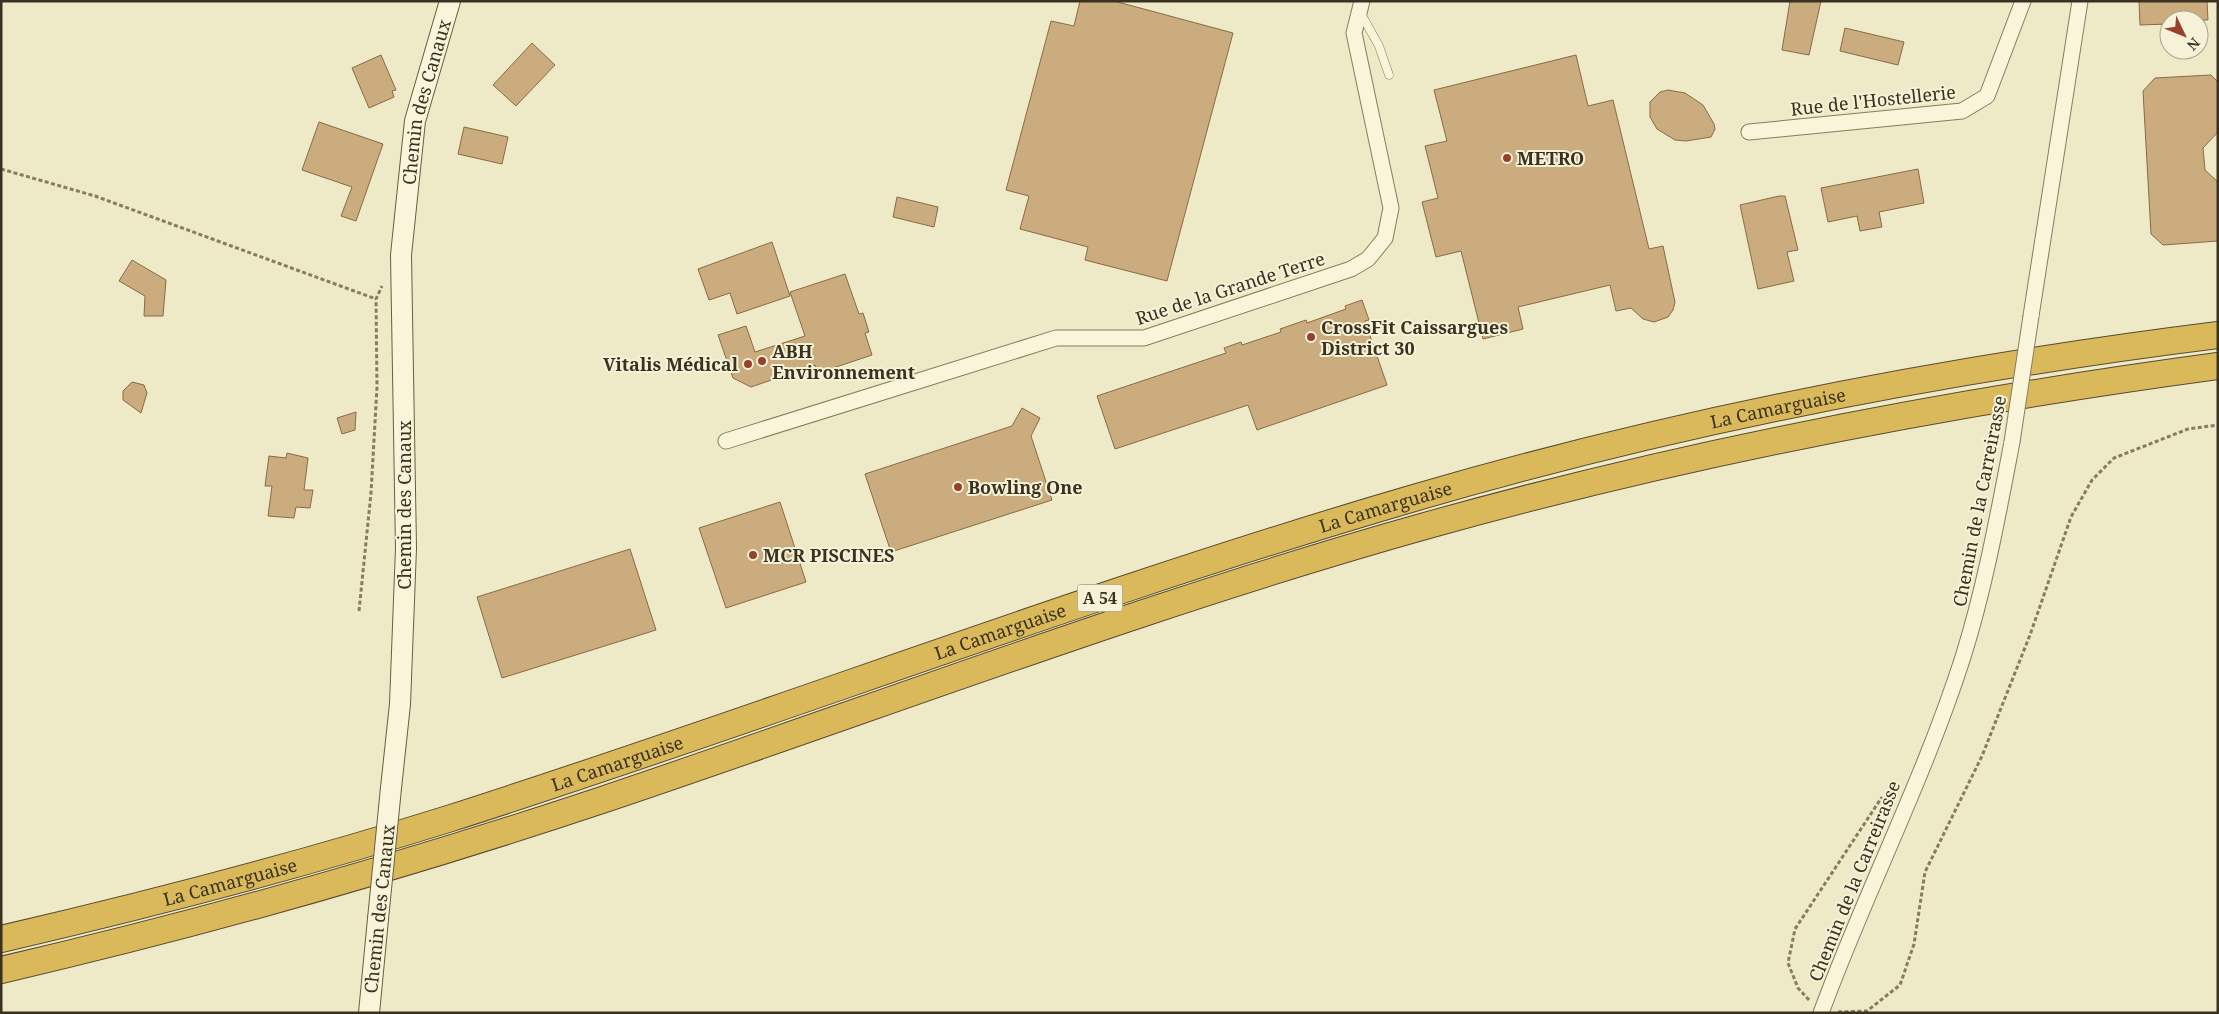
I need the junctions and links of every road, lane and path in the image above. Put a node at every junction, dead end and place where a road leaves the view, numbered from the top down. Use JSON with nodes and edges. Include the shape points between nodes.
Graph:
{"nodes":[{"id":1,"x":450,"y":1,"type":"edge"},
{"id":2,"x":2023,"y":1,"type":"edge"},
{"id":3,"x":2080,"y":1,"type":"edge"},
{"id":4,"x":1361,"y":6,"type":"edge"},
{"id":5,"x":1389,"y":75,"type":"dead end"},
{"id":6,"x":1750,"y":132,"type":"dead end"},
{"id":7,"x":1,"y":169,"type":"edge"},
{"id":8,"x":384,"y":282,"type":"dead end"},
{"id":9,"x":376,"y":299,"type":"junction"},
{"id":10,"x":2218,"y":335,"type":"edge"},
{"id":11,"x":2218,"y":366,"type":"edge"},
{"id":12,"x":2218,"y":425,"type":"edge"},
{"id":13,"x":726,"y":441,"type":"dead end"},
{"id":14,"x":359,"y":611,"type":"dead end"},
{"id":15,"x":1882,"y":797,"type":"dead end"},
{"id":16,"x":1,"y":939,"type":"edge"},
{"id":17,"x":1,"y":970,"type":"edge"},
{"id":18,"x":1821,"y":1012,"type":"edge"},
{"id":19,"x":369,"y":1013,"type":"edge"}],
"edges":[{"from":1,"to":19,"type":"main road","name":"Chemin des Canaux","bridge":true,"via":[[415,121],[401,256],[406,548],[400,704]]},
{"from":2,"to":6,"type":"street","name":"Rue de l'Hostellerie","via":[[1987,96],[1962,111]]},
{"from":3,"to":18,"type":"street","name":"Chemin de la Carreirasse","bridge":true,"via":[[2012,442],[1978,606],[1930,745]]},
{"from":4,"to":5,"type":"lane"},
{"from":4,"to":13,"type":"street","name":"Rue de la Grande Terre","via":[[1354,33],[1391,208],[1385,238],[1368,259],[1351,269],[1144,338],[1056,338]]},
{"from":7,"to":9,"type":"path","via":[[95,196]]},
{"from":8,"to":9,"type":"path"},
{"from":9,"to":14,"type":"path","via":[[377,387],[371,493]]},
{"from":10,"to":16,"type":"highway","name":"La Camarguaise","number":"A 54","via":[[1939,376],[1757,411],[1582,452],[1416,497],[1208,562],[446,819],[278,870]]},
{"from":11,"to":17,"type":"highway","name":"La Camarguaise","number":"A 54","via":[[1923,411],[1751,444],[1431,524],[1202,595],[450,850],[130,940]]},
{"from":12,"to":18,"type":"path","via":[[2188,429],[2114,458],[2092,480],[2071,517],[2030,635],[1982,756],[1925,872],[1914,944],[1900,985],[1867,1011]]},
{"from":15,"to":18,"type":"path","via":[[1795,929],[1788,963],[1798,988]]}]}
